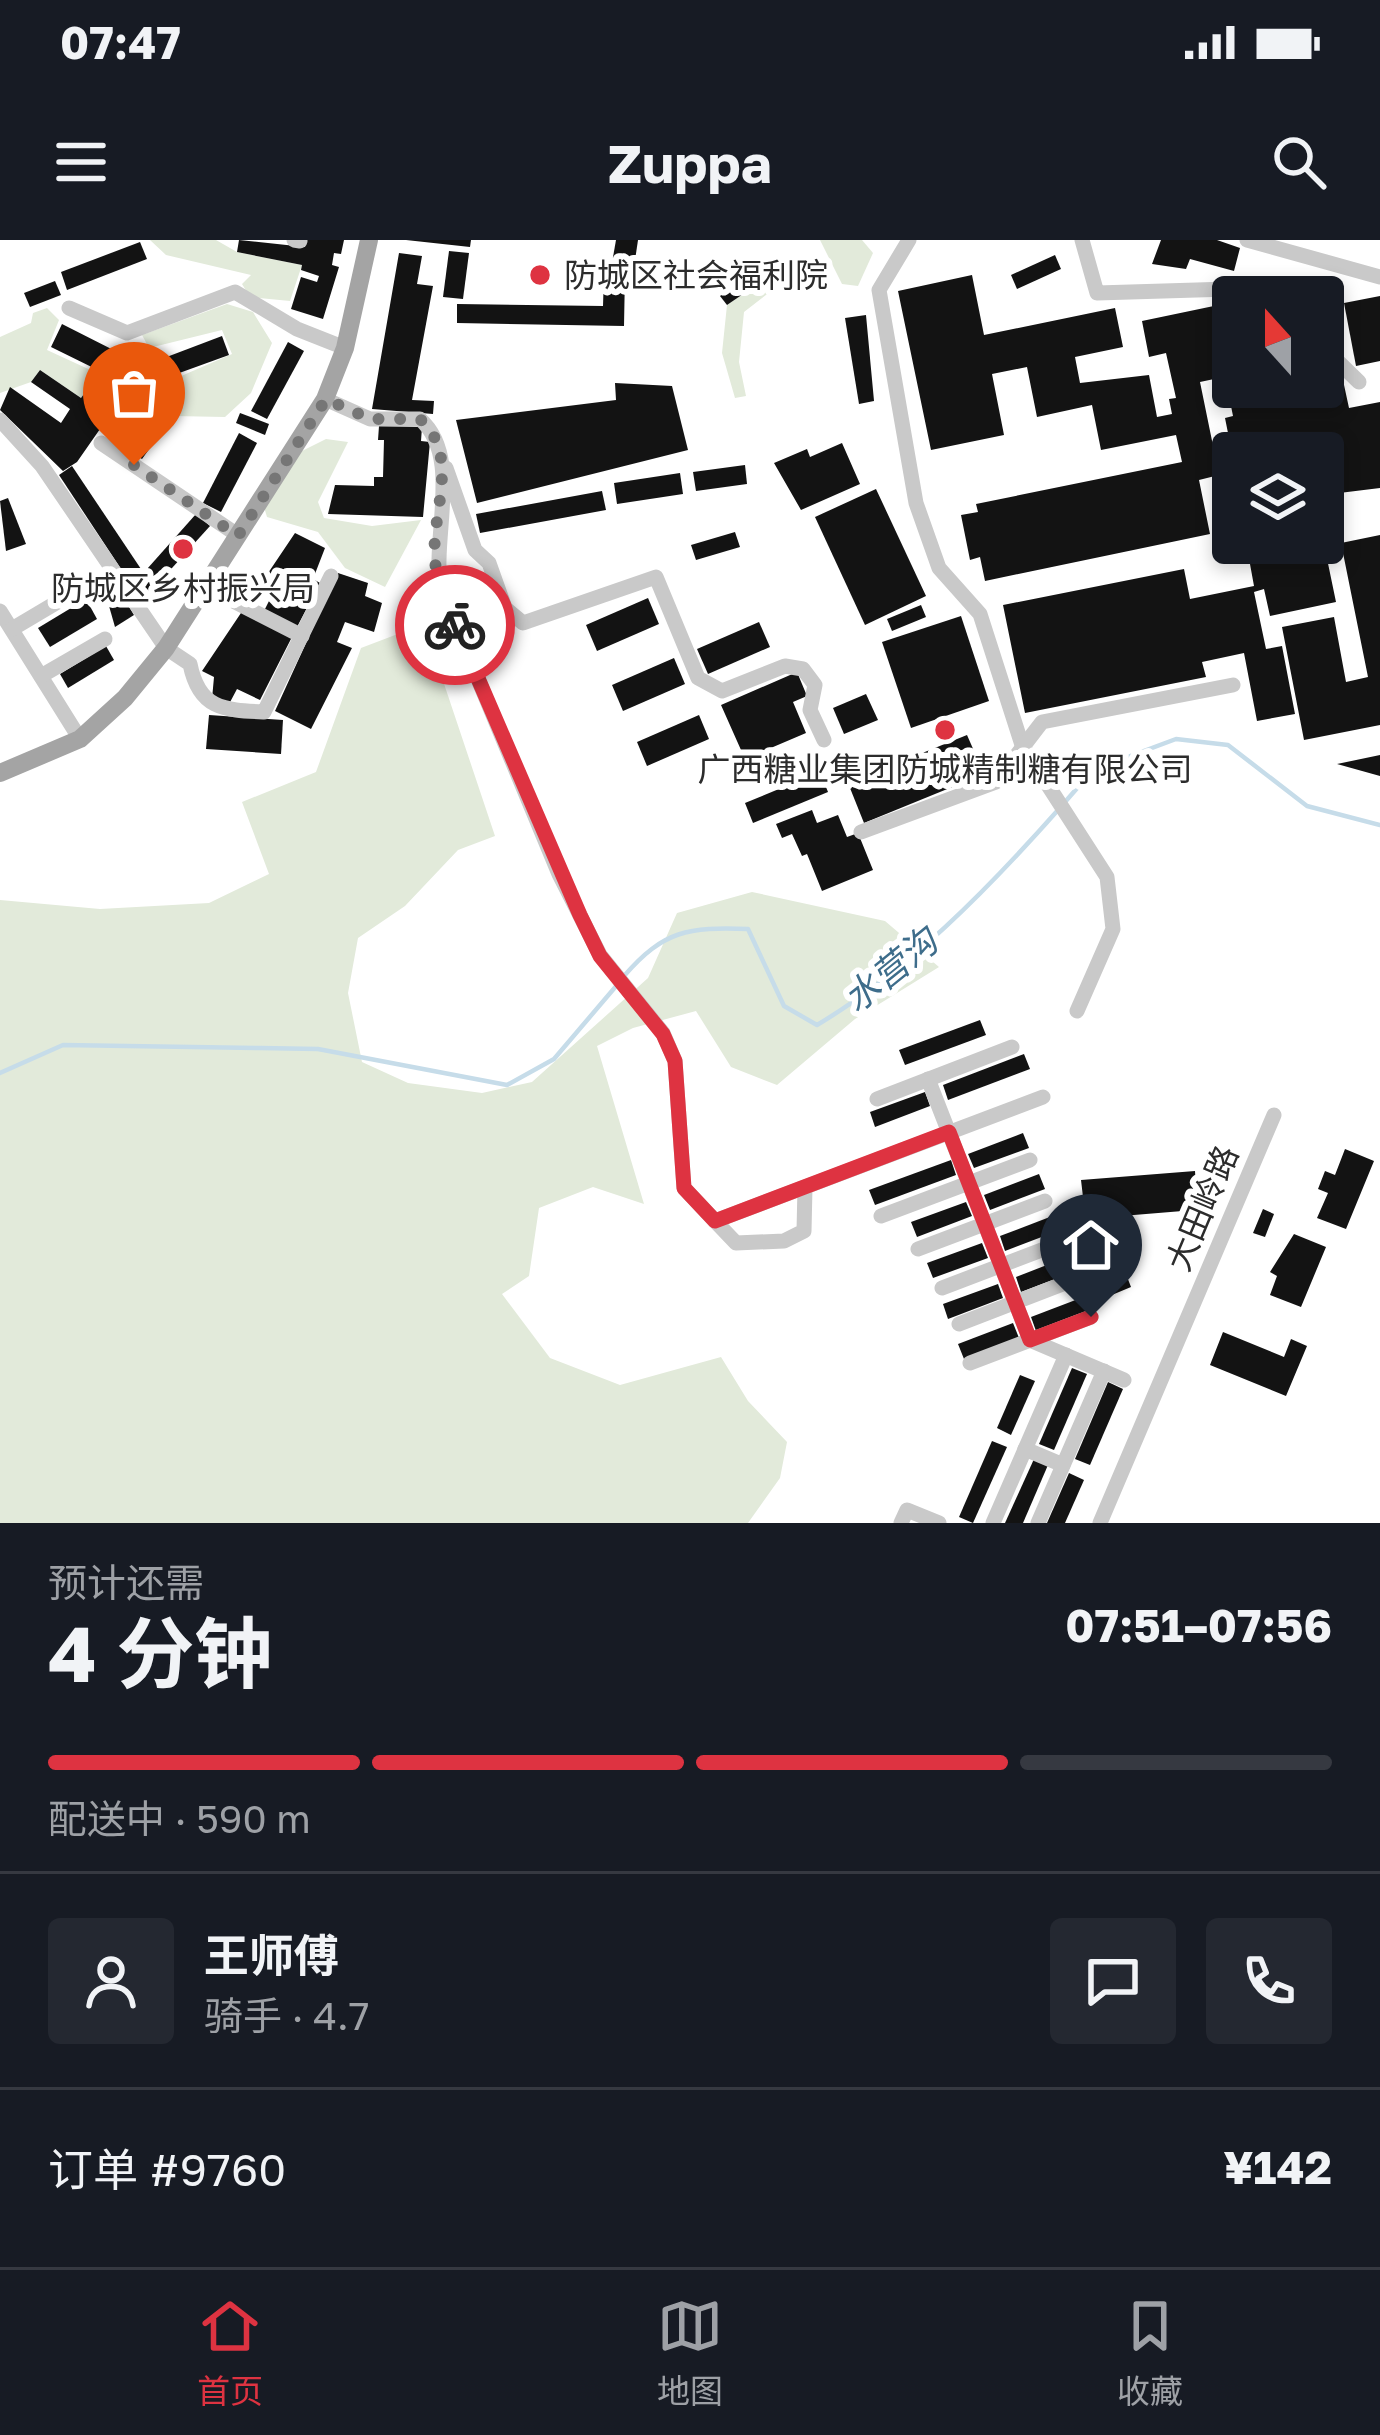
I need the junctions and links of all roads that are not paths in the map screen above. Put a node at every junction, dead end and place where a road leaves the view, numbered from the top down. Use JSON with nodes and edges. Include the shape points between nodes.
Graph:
{"nodes":[{"id":1,"x":369,"y":240,"type":"edge"},
{"id":2,"x":909,"y":240,"type":"edge"},
{"id":3,"x":1082,"y":240,"type":"edge"},
{"id":4,"x":1247,"y":240,"type":"edge"},
{"id":5,"x":1376,"y":274,"type":"edge"},
{"id":6,"x":1212,"y":290,"type":"edge"},
{"id":7,"x":68,"y":308,"type":"dead end"},
{"id":8,"x":345,"y":348,"type":"junction"},
{"id":9,"x":1344,"y":367,"type":"edge"},
{"id":10,"x":1359,"y":382,"type":"dead end"},
{"id":11,"x":326,"y":399,"type":"junction"},
{"id":12,"x":0,"y":420,"type":"edge"},
{"id":13,"x":101,"y":443,"type":"dead end"},
{"id":14,"x":443,"y":459,"type":"junction"},
{"id":15,"x":238,"y":536,"type":"junction"},
{"id":16,"x":332,"y":576,"type":"dead end"},
{"id":17,"x":206,"y":587,"type":"junction"},
{"id":18,"x":76,"y":591,"type":"dead end"},
{"id":19,"x":0,"y":612,"type":"edge"},
{"id":20,"x":11,"y":629,"type":"junction"},
{"id":21,"x":302,"y":636,"type":"junction"},
{"id":22,"x":105,"y":639,"type":"dead end"},
{"id":23,"x":166,"y":648,"type":"junction"},
{"id":24,"x":41,"y":676,"type":"junction"},
{"id":25,"x":1233,"y":685,"type":"dead end"},
{"id":26,"x":80,"y":739,"type":"junction"},
{"id":27,"x":824,"y":740,"type":"dead end"},
{"id":28,"x":1022,"y":745,"type":"junction"},
{"id":29,"x":0,"y":773,"type":"edge"},
{"id":30,"x":861,"y":832,"type":"dead end"},
{"id":31,"x":1077,"y":1011,"type":"dead end"},
{"id":32,"x":1012,"y":1047,"type":"dead end"},
{"id":33,"x":928,"y":1079,"type":"junction"},
{"id":34,"x":1043,"y":1097,"type":"dead end"},
{"id":35,"x":877,"y":1099,"type":"dead end"},
{"id":36,"x":1274,"y":1115,"type":"dead end"},
{"id":37,"x":949,"y":1132,"type":"junction"},
{"id":38,"x":1030,"y":1160,"type":"dead end"},
{"id":39,"x":969,"y":1183,"type":"junction"},
{"id":40,"x":805,"y":1187,"type":"junction"},
{"id":41,"x":1045,"y":1201,"type":"dead end"},
{"id":42,"x":881,"y":1216,"type":"dead end"},
{"id":43,"x":715,"y":1221,"type":"junction"},
{"id":44,"x":985,"y":1224,"type":"junction"},
{"id":45,"x":1060,"y":1243,"type":"dead end"},
{"id":46,"x":918,"y":1249,"type":"dead end"},
{"id":47,"x":1001,"y":1266,"type":"junction"},
{"id":48,"x":1073,"y":1280,"type":"dead end"},
{"id":49,"x":942,"y":1288,"type":"dead end"},
{"id":50,"x":1015,"y":1303,"type":"junction"},
{"id":51,"x":1091,"y":1317,"type":"dead end"},
{"id":52,"x":959,"y":1324,"type":"dead end"},
{"id":53,"x":1030,"y":1340,"type":"junction"},
{"id":54,"x":1066,"y":1355,"type":"junction"},
{"id":55,"x":970,"y":1363,"type":"dead end"},
{"id":56,"x":1103,"y":1371,"type":"junction"},
{"id":57,"x":1124,"y":1380,"type":"dead end"},
{"id":58,"x":1025,"y":1449,"type":"junction"},
{"id":59,"x":1064,"y":1465,"type":"junction"},
{"id":60,"x":901,"y":1523,"type":"edge"},
{"id":61,"x":939,"y":1523,"type":"edge"},
{"id":62,"x":993,"y":1523,"type":"edge"},
{"id":63,"x":1038,"y":1523,"type":"edge"},
{"id":64,"x":1100,"y":1523,"type":"edge"}],
"edges":[{"from":1,"to":8,"type":"main road"},
{"from":2,"to":28,"type":"street","via":[[879,290],[916,503],[939,568],[980,614]]},
{"from":3,"to":6,"type":"street","via":[[1097,293]]},
{"from":4,"to":5,"type":"street"},
{"from":7,"to":8,"type":"street","via":[[128,333],[235,292]]},
{"from":8,"to":11,"type":"main road"},
{"from":9,"to":10,"type":"street"},
{"from":11,"to":14,"type":"street","via":[[370,419],[420,419],[437,434]]},
{"from":11,"to":15,"type":"main road"},
{"from":12,"to":23,"type":"street","via":[[42,466]]},
{"from":13,"to":15,"type":"street"},
{"from":14,"to":27,"type":"street","via":[[475,550],[489,563],[505,608],[523,623],[656,578],[698,678],[722,691],[785,666],[803,669],[815,685],[810,710]]},
{"from":14,"to":43,"type":"street","via":[[435,558],[441,590],[559,874],[600,956],[675,1061],[684,1188]]},
{"from":15,"to":17,"type":"main road"},
{"from":16,"to":21,"type":"street"},
{"from":17,"to":21,"type":"street"},
{"from":17,"to":23,"type":"main road"},
{"from":18,"to":20,"type":"street"},
{"from":19,"to":20,"type":"street"},
{"from":20,"to":24,"type":"street"},
{"from":21,"to":23,"type":"street","via":[[264,712],[217,709],[195,690],[190,664]]},
{"from":22,"to":24,"type":"street"},
{"from":23,"to":26,"type":"main road"},
{"from":24,"to":26,"type":"street"},
{"from":25,"to":28,"type":"street","via":[[1042,722]]},
{"from":26,"to":29,"type":"main road"},
{"from":28,"to":30,"type":"street","via":[[996,782]]},
{"from":28,"to":31,"type":"street","via":[[1107,877],[1113,929]]},
{"from":32,"to":33,"type":"street"},
{"from":33,"to":35,"type":"street"},
{"from":33,"to":37,"type":"street"},
{"from":34,"to":37,"type":"street"},
{"from":36,"to":64,"type":"street","name":"大田岭路"},
{"from":37,"to":39,"type":"street"},
{"from":37,"to":40,"type":"street"},
{"from":38,"to":39,"type":"street"},
{"from":39,"to":42,"type":"street"},
{"from":39,"to":44,"type":"street"},
{"from":40,"to":43,"type":"street"},
{"from":40,"to":43,"type":"street","via":[[804,1231],[784,1241],[736,1243]]},
{"from":41,"to":44,"type":"street"},
{"from":44,"to":46,"type":"street"},
{"from":44,"to":47,"type":"street"},
{"from":45,"to":47,"type":"street"},
{"from":47,"to":49,"type":"street"},
{"from":47,"to":50,"type":"street"},
{"from":48,"to":50,"type":"street"},
{"from":50,"to":52,"type":"street"},
{"from":50,"to":53,"type":"street"},
{"from":51,"to":53,"type":"street"},
{"from":53,"to":54,"type":"street"},
{"from":53,"to":55,"type":"street"},
{"from":54,"to":56,"type":"street"},
{"from":54,"to":58,"type":"street"},
{"from":56,"to":57,"type":"street"},
{"from":56,"to":59,"type":"street"},
{"from":58,"to":59,"type":"street"},
{"from":58,"to":62,"type":"street"},
{"from":59,"to":63,"type":"street"},
{"from":60,"to":61,"type":"street","via":[[907,1510]]}]}
